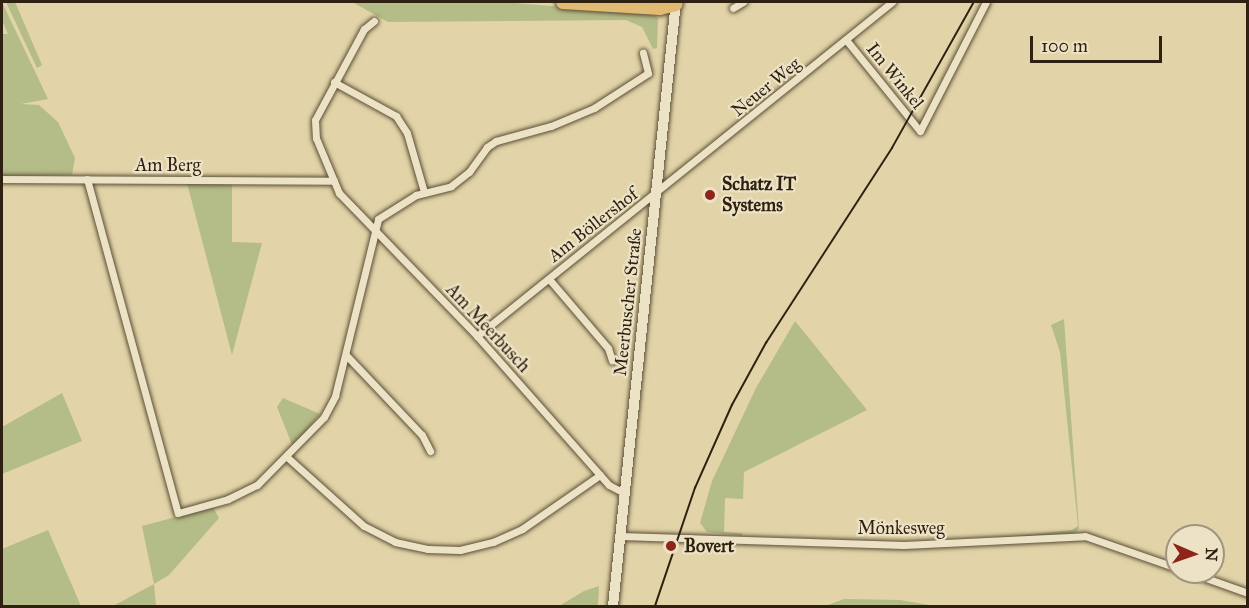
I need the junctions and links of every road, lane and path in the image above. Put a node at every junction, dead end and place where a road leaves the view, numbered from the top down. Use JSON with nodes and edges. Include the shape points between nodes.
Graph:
{"nodes":[{"id":1,"x":563,"y":2,"type":"edge"},
{"id":2,"x":674,"y":2,"type":"edge"},
{"id":3,"x":743,"y":2,"type":"edge"},
{"id":4,"x":892,"y":2,"type":"edge"},
{"id":5,"x":986,"y":2,"type":"edge"},
{"id":6,"x":733,"y":8,"type":"dead end"},
{"id":7,"x":374,"y":21,"type":"dead end"},
{"id":8,"x":847,"y":41,"type":"junction"},
{"id":9,"x":643,"y":53,"type":"dead end"},
{"id":10,"x":334,"y":82,"type":"junction"},
{"id":11,"x":2,"y":179,"type":"edge"},
{"id":12,"x":87,"y":179,"type":"junction"},
{"id":13,"x":334,"y":181,"type":"junction"},
{"id":14,"x":424,"y":192,"type":"junction"},
{"id":15,"x":656,"y":194,"type":"junction"},
{"id":16,"x":374,"y":231,"type":"junction"},
{"id":17,"x":549,"y":279,"type":"junction"},
{"id":18,"x":477,"y":336,"type":"junction"},
{"id":19,"x":346,"y":356,"type":"junction"},
{"id":20,"x":612,"y":360,"type":"dead end"},
{"id":21,"x":430,"y":451,"type":"dead end"},
{"id":22,"x":287,"y":457,"type":"junction"},
{"id":23,"x":600,"y":475,"type":"junction"},
{"id":24,"x":624,"y":493,"type":"junction"},
{"id":25,"x":620,"y":536,"type":"junction"},
{"id":26,"x":1165,"y":564,"type":"edge"},
{"id":27,"x":1224,"y":584,"type":"edge"},
{"id":28,"x":1248,"y":592,"type":"edge"},
{"id":29,"x":613,"y":606,"type":"edge"}],
"edges":[{"from":1,"to":2,"type":"highway","via":[[660,8]]},
{"from":2,"to":15,"type":"main road","name":"Meerbuscher Straße"},
{"from":3,"to":6,"type":"street"},
{"from":4,"to":8,"type":"street","name":"Neuer Weg"},
{"from":5,"to":8,"type":"street","name":"Im Winkel","via":[[920,130]]},
{"from":7,"to":10,"type":"street","name":"Am Meerbusch","via":[[364,29]]},
{"from":8,"to":15,"type":"street","name":"Neuer Weg"},
{"from":9,"to":14,"type":"street","via":[[648,73],[594,108],[551,126],[496,141],[452,186]]},
{"from":10,"to":13,"type":"street","name":"Am Meerbusch","via":[[314,126]]},
{"from":10,"to":14,"type":"street","via":[[396,116],[407,133]]},
{"from":11,"to":12,"type":"street","name":"Am Berg"},
{"from":12,"to":13,"type":"street","name":"Am Berg"},
{"from":12,"to":22,"type":"street","via":[[178,513],[228,499],[257,485]]},
{"from":13,"to":16,"type":"street","name":"Am Meerbusch","via":[[346,201]]},
{"from":14,"to":16,"type":"street","via":[[378,219]]},
{"from":15,"to":17,"type":"street","name":"Am Böllershof"},
{"from":15,"to":24,"type":"main road","name":"Meerbuscher Straße"},
{"from":16,"to":18,"type":"street","name":"Am Meerbusch"},
{"from":16,"to":19,"type":"street"},
{"from":17,"to":18,"type":"street","name":"Am Böllershof"},
{"from":17,"to":20,"type":"street","name":"Am Böllershof","via":[[608,348]]},
{"from":18,"to":23,"type":"street","name":"Am Meerbusch"},
{"from":19,"to":21,"type":"street","via":[[422,435]]},
{"from":19,"to":22,"type":"street","via":[[335,396],[324,417]]},
{"from":22,"to":23,"type":"street","via":[[364,526],[395,542],[428,549],[460,550],[493,542],[522,528]]},
{"from":23,"to":24,"type":"street","name":"Am Meerbusch"},
{"from":24,"to":25,"type":"main road","name":"Meerbuscher Straße"},
{"from":25,"to":26,"type":"street","name":"Mönkesweg","via":[[904,545],[1085,536]]},
{"from":25,"to":29,"type":"main road","name":"Meerbuscher Straße"},
{"from":27,"to":28,"type":"street"}]}
